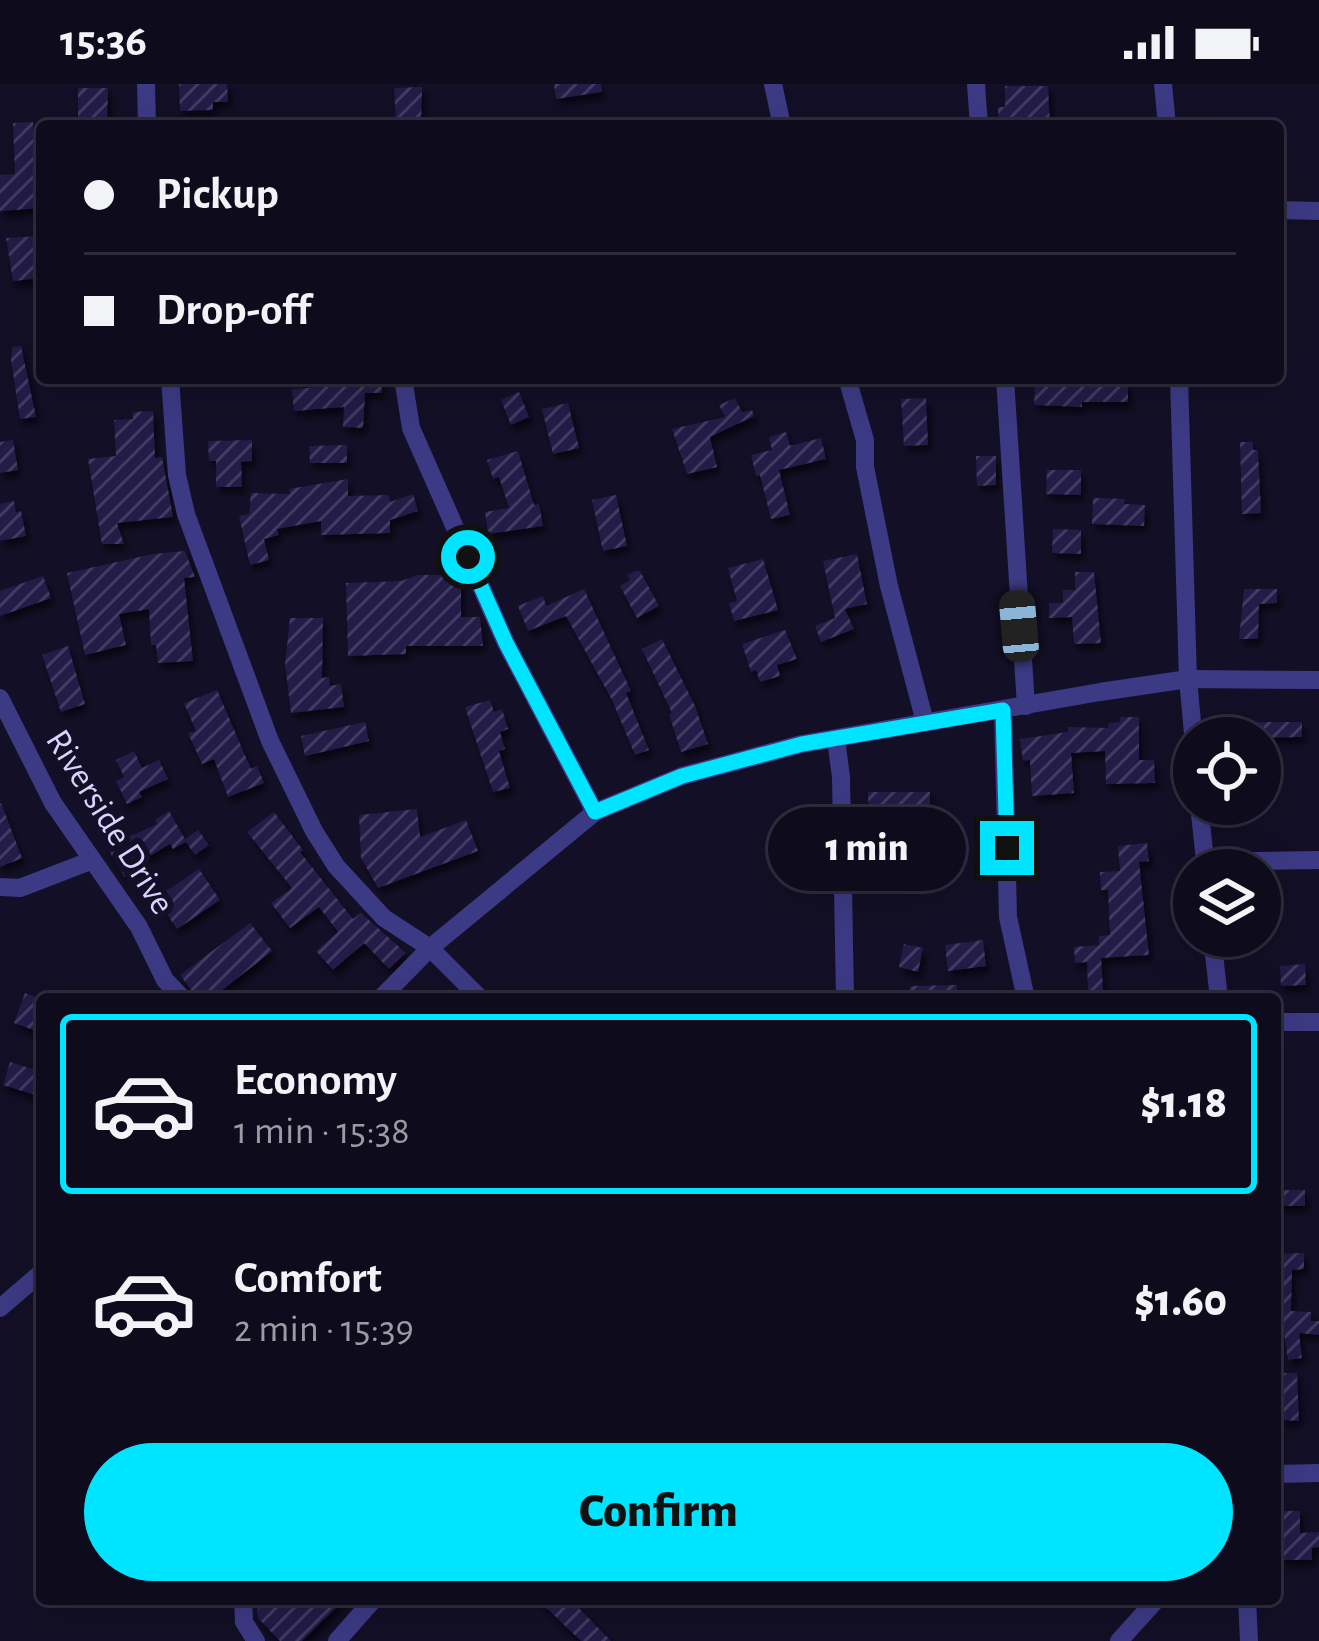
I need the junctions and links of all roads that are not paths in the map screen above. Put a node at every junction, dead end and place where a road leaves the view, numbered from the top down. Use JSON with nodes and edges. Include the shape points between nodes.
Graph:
{"nodes":[{"id":1,"x":146,"y":84,"type":"edge"},
{"id":2,"x":773,"y":84,"type":"edge"},
{"id":3,"x":976,"y":84,"type":"edge"},
{"id":4,"x":1162,"y":84,"type":"edge"},
{"id":5,"x":147,"y":120,"type":"edge"},
{"id":6,"x":781,"y":120,"type":"edge"},
{"id":7,"x":979,"y":120,"type":"edge"},
{"id":8,"x":1165,"y":120,"type":"edge"},
{"id":9,"x":1284,"y":210,"type":"edge"},
{"id":10,"x":1319,"y":211,"type":"edge"},
{"id":11,"x":170,"y":384,"type":"edge"},
{"id":12,"x":404,"y":384,"type":"edge"},
{"id":13,"x":849,"y":384,"type":"edge"},
{"id":14,"x":1005,"y":384,"type":"edge"},
{"id":15,"x":1179,"y":384,"type":"edge"},
{"id":16,"x":1188,"y":679,"type":"junction"},
{"id":17,"x":1319,"y":680,"type":"edge"},
{"id":18,"x":0,"y":698,"type":"edge"},
{"id":19,"x":1025,"y":706,"type":"junction"},
{"id":20,"x":1003,"y":710,"type":"junction"},
{"id":21,"x":1192,"y":717,"type":"edge"},
{"id":22,"x":925,"y":722,"type":"junction"},
{"id":23,"x":836,"y":739,"type":"junction"},
{"id":24,"x":595,"y":812,"type":"junction"},
{"id":25,"x":1319,"y":860,"type":"edge"},
{"id":26,"x":90,"y":861,"type":"junction"},
{"id":27,"x":1281,"y":862,"type":"edge"},
{"id":28,"x":0,"y":887,"type":"edge"},
{"id":29,"x":430,"y":948,"type":"junction"},
{"id":30,"x":1214,"y":957,"type":"edge"},
{"id":31,"x":177,"y":993,"type":"edge"},
{"id":32,"x":386,"y":993,"type":"edge"},
{"id":33,"x":475,"y":993,"type":"edge"},
{"id":34,"x":845,"y":993,"type":"edge"},
{"id":35,"x":1025,"y":993,"type":"edge"},
{"id":36,"x":1218,"y":993,"type":"edge"},
{"id":37,"x":1281,"y":1022,"type":"edge"},
{"id":38,"x":1319,"y":1022,"type":"edge"},
{"id":39,"x":36,"y":1277,"type":"edge"},
{"id":40,"x":0,"y":1308,"type":"edge"},
{"id":41,"x":1319,"y":1473,"type":"edge"},
{"id":42,"x":1281,"y":1474,"type":"edge"},
{"id":43,"x":243,"y":1605,"type":"edge"},
{"id":44,"x":369,"y":1605,"type":"edge"},
{"id":45,"x":1152,"y":1605,"type":"edge"},
{"id":46,"x":1247,"y":1605,"type":"edge"},
{"id":47,"x":256,"y":1641,"type":"edge"},
{"id":48,"x":337,"y":1641,"type":"edge"},
{"id":49,"x":1119,"y":1641,"type":"edge"},
{"id":50,"x":1249,"y":1641,"type":"edge"}],
"edges":[{"from":1,"to":5,"type":"street"},
{"from":2,"to":6,"type":"street"},
{"from":3,"to":7,"type":"street"},
{"from":4,"to":8,"type":"street"},
{"from":9,"to":10,"type":"street"},
{"from":11,"to":29,"type":"street","via":[[186,514],[270,741],[337,866],[385,918]]},
{"from":12,"to":24,"type":"street","via":[[411,428],[487,600]]},
{"from":13,"to":22,"type":"street"},
{"from":14,"to":19,"type":"street"},
{"from":15,"to":16,"type":"street"},
{"from":16,"to":17,"type":"street"},
{"from":16,"to":19,"type":"street"},
{"from":16,"to":21,"type":"street"},
{"from":18,"to":26,"type":"street","name":"Riverside Drive"},
{"from":19,"to":20,"type":"street"},
{"from":20,"to":22,"type":"street"},
{"from":20,"to":35,"type":"street","via":[[1008,917]]},
{"from":22,"to":23,"type":"street"},
{"from":23,"to":24,"type":"street","via":[[682,776]]},
{"from":23,"to":34,"type":"street"},
{"from":24,"to":29,"type":"street"},
{"from":25,"to":27,"type":"street"},
{"from":26,"to":28,"type":"street","via":[[20,888]]},
{"from":26,"to":31,"type":"street","name":"Riverside Drive"},
{"from":29,"to":32,"type":"street"},
{"from":29,"to":33,"type":"street"},
{"from":30,"to":36,"type":"street"},
{"from":37,"to":38,"type":"street"},
{"from":39,"to":40,"type":"street"},
{"from":41,"to":42,"type":"street"},
{"from":43,"to":47,"type":"street"},
{"from":44,"to":48,"type":"street"},
{"from":45,"to":49,"type":"street"},
{"from":46,"to":50,"type":"street"}]}
